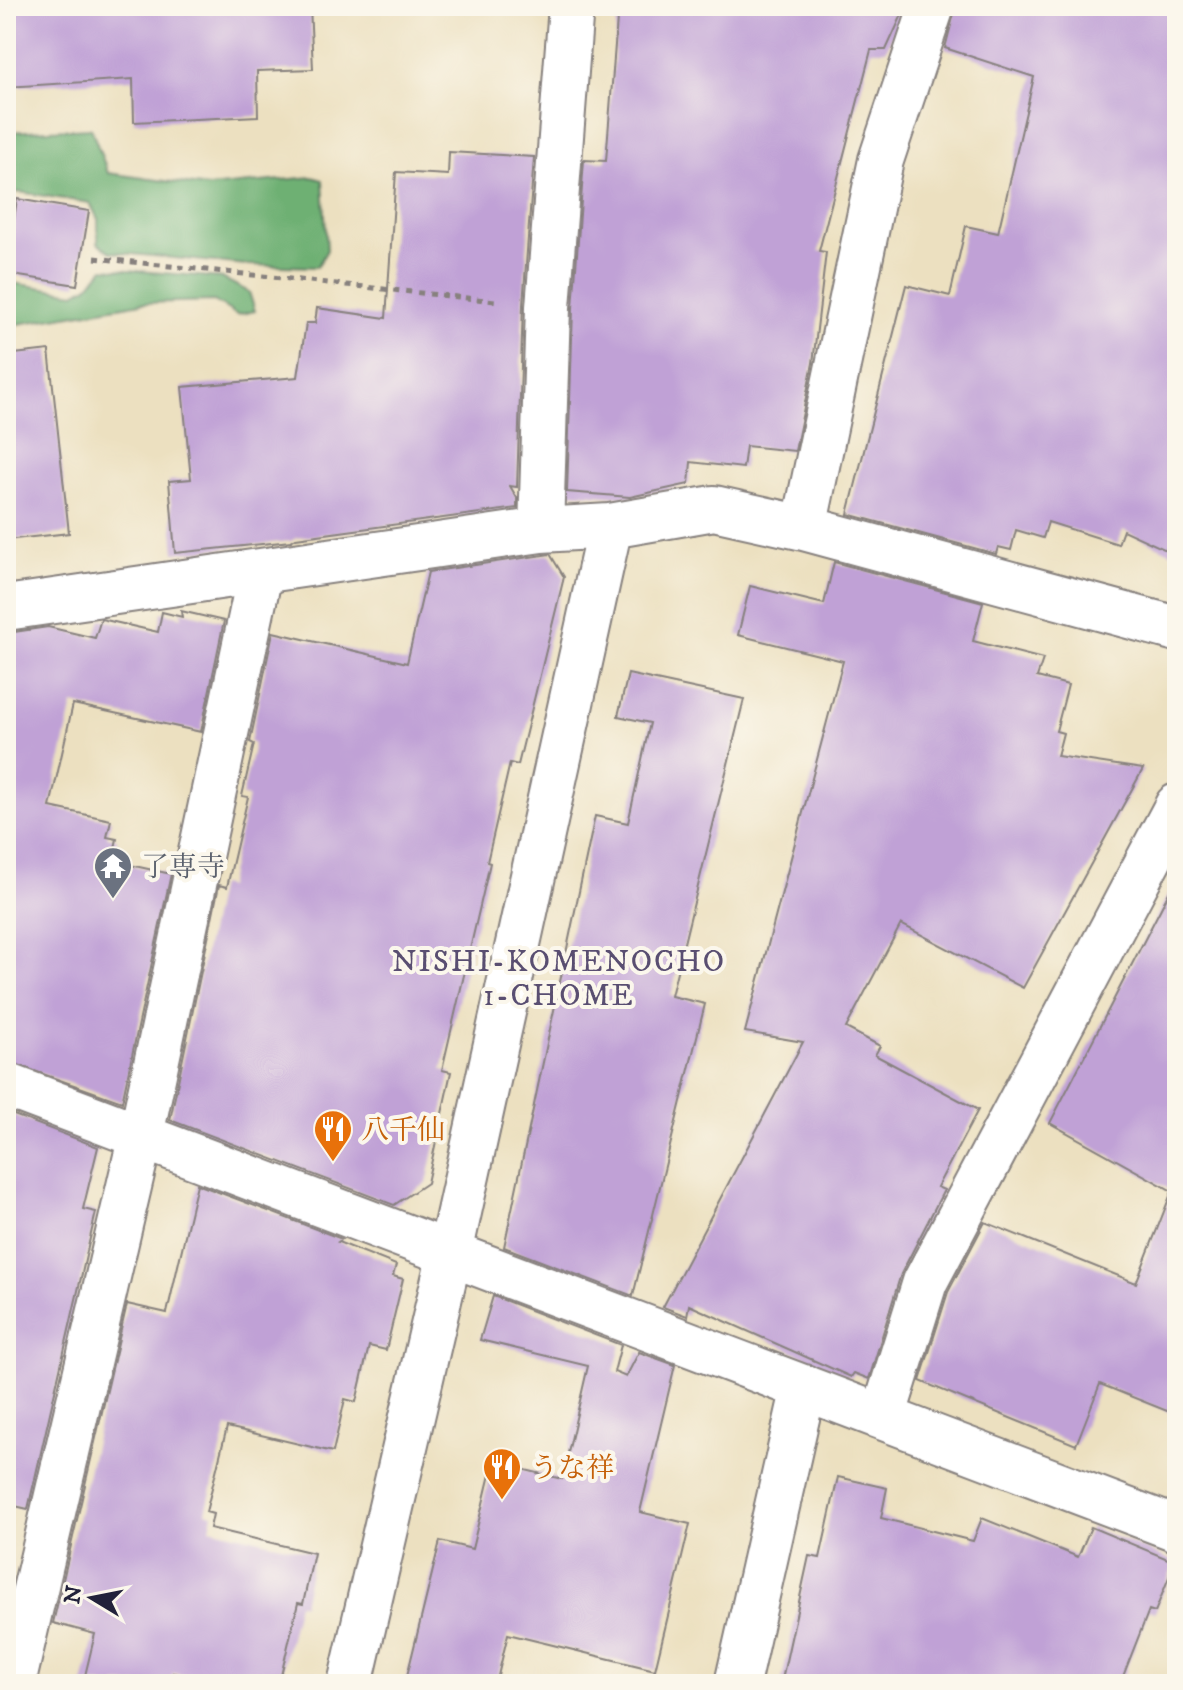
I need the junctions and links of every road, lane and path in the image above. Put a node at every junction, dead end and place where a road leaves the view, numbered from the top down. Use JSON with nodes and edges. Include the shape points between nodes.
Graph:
{"nodes":[{"id":1,"x":571,"y":6,"type":"edge"},
{"id":2,"x":932,"y":6,"type":"edge"},
{"id":3,"x":95,"y":258,"type":"dead end"},
{"id":4,"x":548,"y":307,"type":"junction"},
{"id":5,"x":610,"y":526,"type":"junction"},
{"id":6,"x":804,"y":528,"type":"junction"},
{"id":7,"x":541,"y":530,"type":"junction"},
{"id":8,"x":260,"y":573,"type":"junction"},
{"id":9,"x":6,"y":608,"type":"edge"},
{"id":10,"x":1177,"y":629,"type":"edge"},
{"id":11,"x":1177,"y":806,"type":"edge"},
{"id":12,"x":6,"y":1085,"type":"edge"},
{"id":13,"x":141,"y":1135,"type":"junction"},
{"id":14,"x":450,"y":1253,"type":"junction"},
{"id":15,"x":804,"y":1387,"type":"junction"},
{"id":16,"x":883,"y":1417,"type":"junction"},
{"id":17,"x":1177,"y":1529,"type":"edge"},
{"id":18,"x":13,"y":1684,"type":"edge"},
{"id":19,"x":350,"y":1684,"type":"edge"},
{"id":20,"x":737,"y":1684,"type":"edge"}],
"edges":[{"from":1,"to":4,"type":"street"},
{"from":2,"to":6,"type":"street","via":[[881,160]]},
{"from":3,"to":4,"type":"path"},
{"from":4,"to":7,"type":"street"},
{"from":5,"to":6,"type":"street","via":[[714,508]]},
{"from":5,"to":7,"type":"street"},
{"from":5,"to":14,"type":"street"},
{"from":6,"to":10,"type":"street"},
{"from":7,"to":8,"type":"street"},
{"from":8,"to":9,"type":"street"},
{"from":8,"to":13,"type":"street"},
{"from":11,"to":16,"type":"street","via":[[925,1282]]},
{"from":12,"to":13,"type":"street"},
{"from":13,"to":14,"type":"street"},
{"from":13,"to":18,"type":"street"},
{"from":14,"to":15,"type":"street"},
{"from":14,"to":19,"type":"street"},
{"from":15,"to":16,"type":"street"},
{"from":15,"to":20,"type":"street"},
{"from":16,"to":17,"type":"street"}]}
